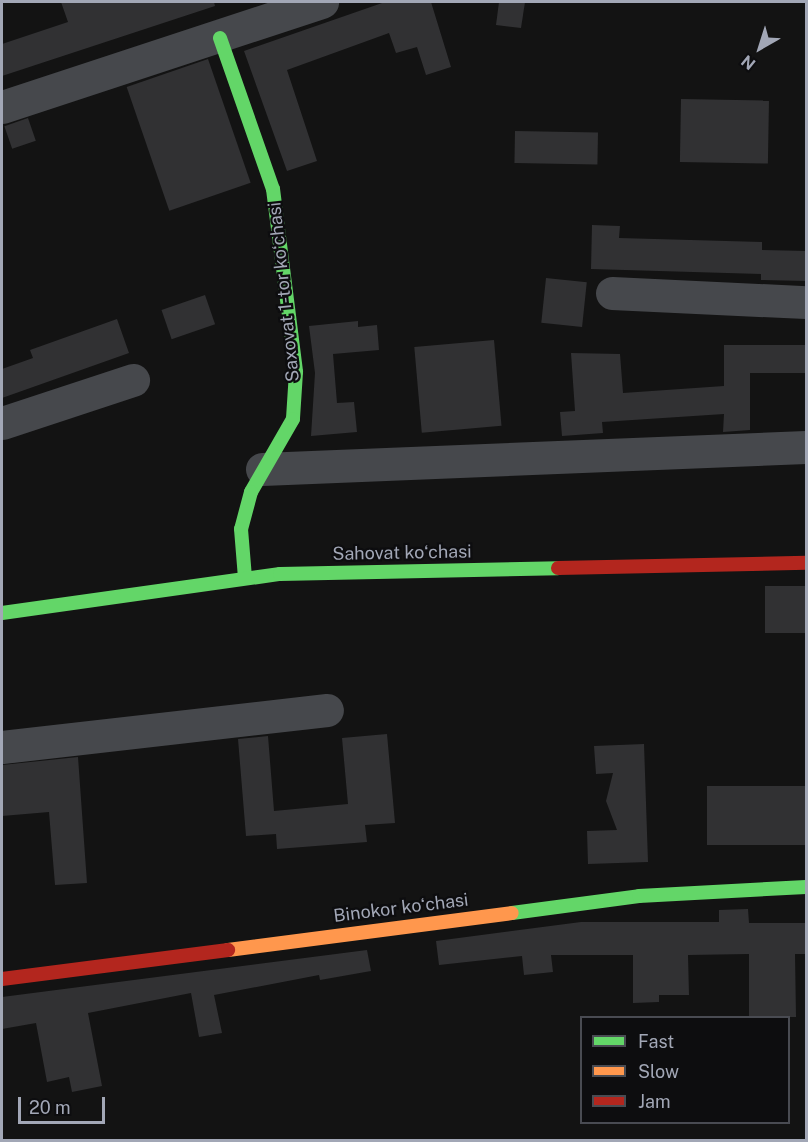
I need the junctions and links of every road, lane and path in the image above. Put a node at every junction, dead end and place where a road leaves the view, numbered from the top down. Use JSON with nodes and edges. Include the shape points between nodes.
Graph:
{"nodes":[{"id":1,"x":322,"y":2,"type":"edge"},
{"id":2,"x":220,"y":38,"type":"junction"},
{"id":3,"x":2,"y":107,"type":"edge"},
{"id":4,"x":612,"y":293,"type":"dead end"},
{"id":5,"x":807,"y":302,"type":"edge"},
{"id":6,"x":133,"y":380,"type":"dead end"},
{"id":7,"x":2,"y":423,"type":"edge"},
{"id":8,"x":807,"y":447,"type":"edge"},
{"id":9,"x":262,"y":469,"type":"junction"},
{"id":10,"x":807,"y":563,"type":"edge"},
{"id":11,"x":245,"y":578,"type":"junction"},
{"id":12,"x":2,"y":613,"type":"edge"},
{"id":13,"x":327,"y":710,"type":"dead end"},
{"id":14,"x":2,"y":747,"type":"edge"},
{"id":15,"x":807,"y":887,"type":"edge"},
{"id":16,"x":2,"y":979,"type":"edge"}],
"edges":[{"from":1,"to":2,"type":"street"},
{"from":2,"to":3,"type":"street"},
{"from":2,"to":9,"type":"street","name":"Saxovat 1-tor koʻchasi","via":[[273,189],[296,372],[293,419],[282,445]]},
{"from":4,"to":5,"type":"street"},
{"from":6,"to":7,"type":"street"},
{"from":8,"to":9,"type":"street"},
{"from":9,"to":11,"type":"street","name":"Saxovat 1-tor koʻchasi","via":[[241,529]]},
{"from":10,"to":11,"type":"street","name":"Sahovat koʻchasi"},
{"from":11,"to":12,"type":"street","name":"Sahovat koʻchasi"},
{"from":13,"to":14,"type":"street"},
{"from":15,"to":16,"type":"street","name":"Binokor koʻchasi","via":[[639,896]]}]}
